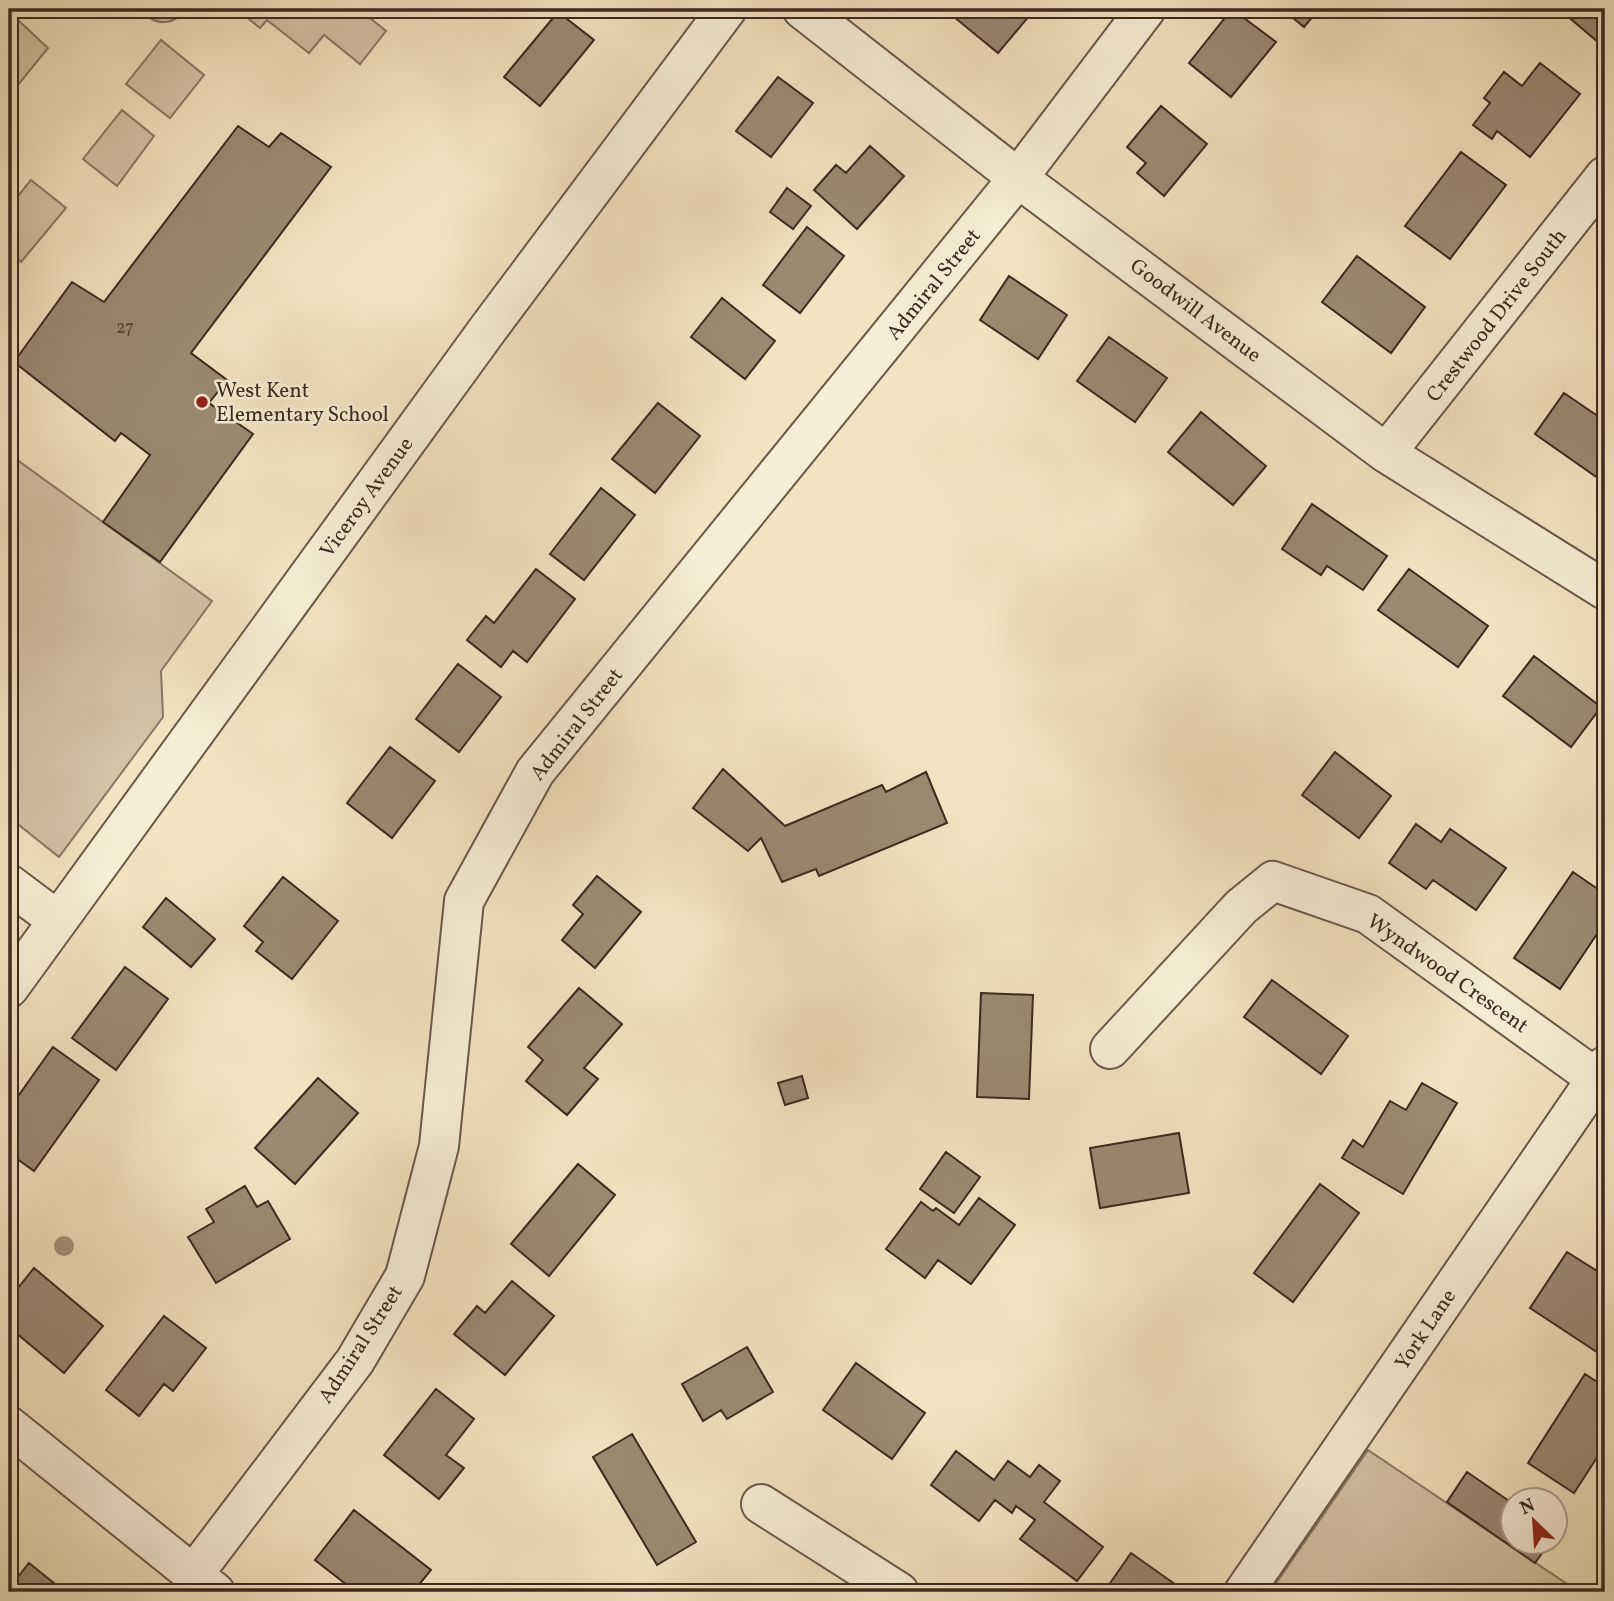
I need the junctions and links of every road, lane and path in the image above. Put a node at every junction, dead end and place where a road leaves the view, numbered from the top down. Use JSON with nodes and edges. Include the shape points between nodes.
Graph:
{"nodes":[{"id":1,"x":727,"y":9,"type":"edge"},
{"id":2,"x":802,"y":9,"type":"edge"},
{"id":3,"x":1146,"y":9,"type":"edge"},
{"id":4,"x":1605,"y":176,"type":"edge"},
{"id":5,"x":1018,"y":178,"type":"junction"},
{"id":6,"x":1386,"y":453,"type":"junction"},
{"id":7,"x":1605,"y":590,"type":"edge"},
{"id":8,"x":9,"y":884,"type":"edge"},
{"id":9,"x":57,"y":920,"type":"junction"},
{"id":10,"x":9,"y":988,"type":"edge"},
{"id":11,"x":1110,"y":1049,"type":"dead end"},
{"id":12,"x":1601,"y":1072,"type":"edge"},
{"id":13,"x":9,"y":1426,"type":"edge"},
{"id":14,"x":761,"y":1504,"type":"dead end"},
{"id":15,"x":204,"y":1584,"type":"edge"},
{"id":16,"x":899,"y":1592,"type":"edge"},
{"id":17,"x":1244,"y":1592,"type":"edge"}],
"edges":[{"from":1,"to":9,"type":"street","name":"Viceroy Avenue"},
{"from":2,"to":5,"type":"street","name":"Goodwill Avenue"},
{"from":3,"to":5,"type":"street","name":"Admiral Street"},
{"from":4,"to":6,"type":"street","name":"Crestwood Drive South"},
{"from":5,"to":6,"type":"street","name":"Goodwill Avenue"},
{"from":5,"to":15,"type":"street","name":"Admiral Street","via":[[535,772],[464,901],[439,1146],[405,1276],[355,1361]]},
{"from":6,"to":7,"type":"street","name":"Goodwill Avenue"},
{"from":8,"to":9,"type":"street"},
{"from":9,"to":10,"type":"street","name":"Viceroy Avenue"},
{"from":11,"to":12,"type":"street","name":"Wyndwood Crescent","via":[[1241,907],[1273,881],[1367,914]]},
{"from":12,"to":17,"type":"street","name":"York Lane"},
{"from":13,"to":15,"type":"street"},
{"from":14,"to":16,"type":"street"}]}
